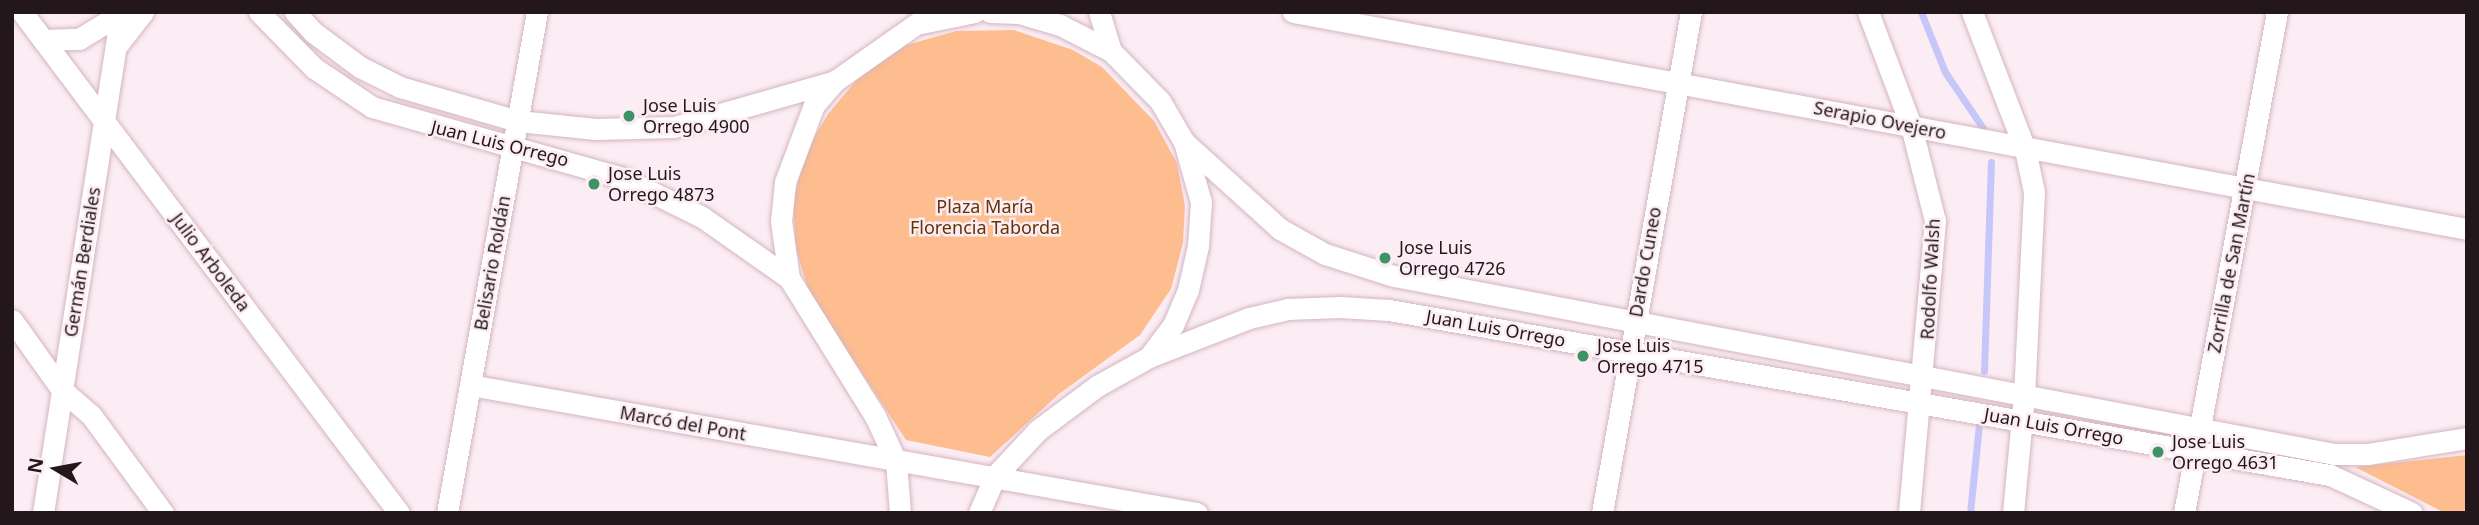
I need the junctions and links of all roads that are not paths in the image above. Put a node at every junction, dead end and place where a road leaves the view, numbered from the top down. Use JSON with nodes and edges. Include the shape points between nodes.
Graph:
{"nodes":[{"id":1,"x":22,"y":12,"type":"edge"},
{"id":2,"x":144,"y":12,"type":"edge"},
{"id":3,"x":259,"y":12,"type":"edge"},
{"id":4,"x":295,"y":12,"type":"edge"},
{"id":5,"x":537,"y":12,"type":"edge"},
{"id":6,"x":975,"y":12,"type":"edge"},
{"id":7,"x":990,"y":12,"type":"edge"},
{"id":8,"x":1099,"y":12,"type":"edge"},
{"id":9,"x":1293,"y":12,"type":"edge"},
{"id":10,"x":1691,"y":12,"type":"edge"},
{"id":11,"x":1868,"y":12,"type":"edge"},
{"id":12,"x":1972,"y":12,"type":"edge"},
{"id":13,"x":2277,"y":12,"type":"edge"},
{"id":14,"x":120,"y":13,"type":"edge"},
{"id":15,"x":927,"y":18,"type":"edge"},
{"id":16,"x":43,"y":40,"type":"junction"},
{"id":17,"x":115,"y":48,"type":"junction"},
{"id":18,"x":1111,"y":51,"type":"junction"},
{"id":19,"x":835,"y":81,"type":"junction"},
{"id":20,"x":1678,"y":83,"type":"junction"},
{"id":21,"x":104,"y":119,"type":"junction"},
{"id":22,"x":518,"y":121,"type":"junction"},
{"id":23,"x":1911,"y":126,"type":"junction"},
{"id":24,"x":1184,"y":142,"type":"junction"},
{"id":25,"x":513,"y":147,"type":"junction"},
{"id":26,"x":2025,"y":149,"type":"junction"},
{"id":27,"x":2245,"y":189,"type":"junction"},
{"id":28,"x":2467,"y":229,"type":"edge"},
{"id":29,"x":789,"y":278,"type":"junction"},
{"id":30,"x":1634,"y":319,"type":"junction"},
{"id":31,"x":12,"y":320,"type":"edge"},
{"id":32,"x":1630,"y":352,"type":"junction"},
{"id":33,"x":1149,"y":357,"type":"junction"},
{"id":34,"x":1923,"y":374,"type":"junction"},
{"id":35,"x":470,"y":385,"type":"junction"},
{"id":36,"x":62,"y":390,"type":"junction"},
{"id":37,"x":2024,"y":394,"type":"junction"},
{"id":38,"x":1921,"y":403,"type":"junction"},
{"id":39,"x":2022,"y":420,"type":"junction"},
{"id":40,"x":2200,"y":427,"type":"junction"},
{"id":41,"x":2467,"y":438,"type":"edge"},
{"id":42,"x":2196,"y":450,"type":"junction"},
{"id":43,"x":896,"y":461,"type":"junction"},
{"id":44,"x":995,"y":476,"type":"junction"},
{"id":45,"x":43,"y":513,"type":"edge"},
{"id":46,"x":163,"y":513,"type":"edge"},
{"id":47,"x":399,"y":513,"type":"edge"},
{"id":48,"x":447,"y":513,"type":"edge"},
{"id":49,"x":900,"y":513,"type":"edge"},
{"id":50,"x":979,"y":513,"type":"edge"},
{"id":51,"x":1197,"y":513,"type":"edge"},
{"id":52,"x":1602,"y":513,"type":"edge"},
{"id":53,"x":1909,"y":513,"type":"edge"},
{"id":54,"x":2012,"y":513,"type":"edge"},
{"id":55,"x":2184,"y":513,"type":"edge"},
{"id":56,"x":2412,"y":513,"type":"edge"}],
"edges":[{"from":1,"to":16,"type":"street","name":"Julio Arboleda"},
{"from":2,"to":17,"type":"street"},
{"from":3,"to":25,"type":"street","name":"Juan Luis Orrego","via":[[314,68],[372,107]]},
{"from":4,"to":22,"type":"street","name":"Juan Luis Orrego","via":[[359,67],[400,87]]},
{"from":5,"to":22,"type":"street","name":"Belisario Roldán"},
{"from":6,"to":15,"type":"street"},
{"from":7,"to":18,"type":"street","via":[[1018,13],[1060,25]]},
{"from":8,"to":18,"type":"street"},
{"from":9,"to":20,"type":"street","name":"Serapio Ovejero"},
{"from":10,"to":20,"type":"street","name":"Dardo Cuneo"},
{"from":11,"to":23,"type":"street","name":"Rodolfo Walsh"},
{"from":12,"to":26,"type":"street"},
{"from":13,"to":27,"type":"street","name":"Zorrilla de San Martín"},
{"from":14,"to":16,"type":"street","via":[[79,39]]},
{"from":14,"to":17,"type":"street","name":"Germán Berdiales"},
{"from":15,"to":19,"type":"street"},
{"from":16,"to":21,"type":"street","name":"Julio Arboleda"},
{"from":17,"to":21,"type":"street","name":"Germán Berdiales"},
{"from":18,"to":24,"type":"street","via":[[1160,101]]},
{"from":19,"to":22,"type":"street","name":"Juan Luis Orrego","via":[[674,127],[596,129]]},
{"from":19,"to":29,"type":"street","via":[[803,126],[785,182],[781,221]]},
{"from":20,"to":23,"type":"street","name":"Serapio Ovejero"},
{"from":20,"to":30,"type":"street","name":"Dardo Cuneo"},
{"from":21,"to":36,"type":"street","name":"Germán Berdiales"},
{"from":21,"to":47,"type":"street","name":"Julio Arboleda"},
{"from":22,"to":25,"type":"street","name":"Belisario Roldán"},
{"from":23,"to":26,"type":"street","name":"Serapio Ovejero"},
{"from":23,"to":34,"type":"street","name":"Rodolfo Walsh","via":[[1935,221]]},
{"from":24,"to":30,"type":"street","name":"Juan Luis Orrego","via":[[1280,229],[1325,254],[1394,276]]},
{"from":24,"to":33,"type":"street","via":[[1201,202],[1198,246],[1188,290],[1173,324]]},
{"from":25,"to":29,"type":"street","name":"Juan Luis Orrego","via":[[582,164],[671,199]]},
{"from":25,"to":35,"type":"street","name":"Belisario Roldán"},
{"from":26,"to":27,"type":"street","name":"Serapio Ovejero"},
{"from":26,"to":37,"type":"street","via":[[2034,192]]},
{"from":27,"to":28,"type":"street","name":"Serapio Ovejero"},
{"from":27,"to":40,"type":"street","name":"Zorrilla de San Martín"},
{"from":29,"to":43,"type":"street","name":"Juan Luis Orrego","via":[[875,416]]},
{"from":30,"to":32,"type":"street","name":"Dardo Cuneo"},
{"from":30,"to":34,"type":"street","name":"Juan Luis Orrego"},
{"from":31,"to":36,"type":"street"},
{"from":32,"to":33,"type":"street","name":"Juan Luis Orrego","via":[[1389,310],[1340,307],[1287,309],[1249,318]]},
{"from":32,"to":38,"type":"street","name":"Juan Luis Orrego"},
{"from":32,"to":52,"type":"street","name":"Dardo Cuneo"},
{"from":33,"to":44,"type":"street","name":"Juan Luis Orrego","via":[[1062,411]]},
{"from":34,"to":37,"type":"street","name":"Juan Luis Orrego"},
{"from":34,"to":38,"type":"street","name":"Rodolfo Walsh"},
{"from":35,"to":43,"type":"street","name":"Marcó del Pont"},
{"from":35,"to":48,"type":"street","name":"Belisario Roldán"},
{"from":36,"to":45,"type":"street","name":"Germán Berdiales"},
{"from":36,"to":46,"type":"street","via":[[91,415]]},
{"from":37,"to":39,"type":"street"},
{"from":37,"to":40,"type":"street","name":"Juan Luis Orrego"},
{"from":38,"to":39,"type":"street","name":"Juan Luis Orrego"},
{"from":38,"to":53,"type":"street","name":"Rodolfo Walsh"},
{"from":39,"to":42,"type":"street","name":"Juan Luis Orrego"},
{"from":39,"to":54,"type":"street"},
{"from":40,"to":41,"type":"street","name":"Juan Luis Orrego","via":[[2334,454],[2368,454]]},
{"from":40,"to":42,"type":"street","name":"Zorrilla de San Martín"},
{"from":42,"to":55,"type":"street","name":"Zorrilla de San Martín"},
{"from":42,"to":56,"type":"street","name":"Juan Luis Orrego","via":[[2330,475]]},
{"from":43,"to":44,"type":"street","name":"Marcó del Pont"},
{"from":43,"to":49,"type":"street"},
{"from":44,"to":50,"type":"street"},
{"from":44,"to":51,"type":"street"}]}
